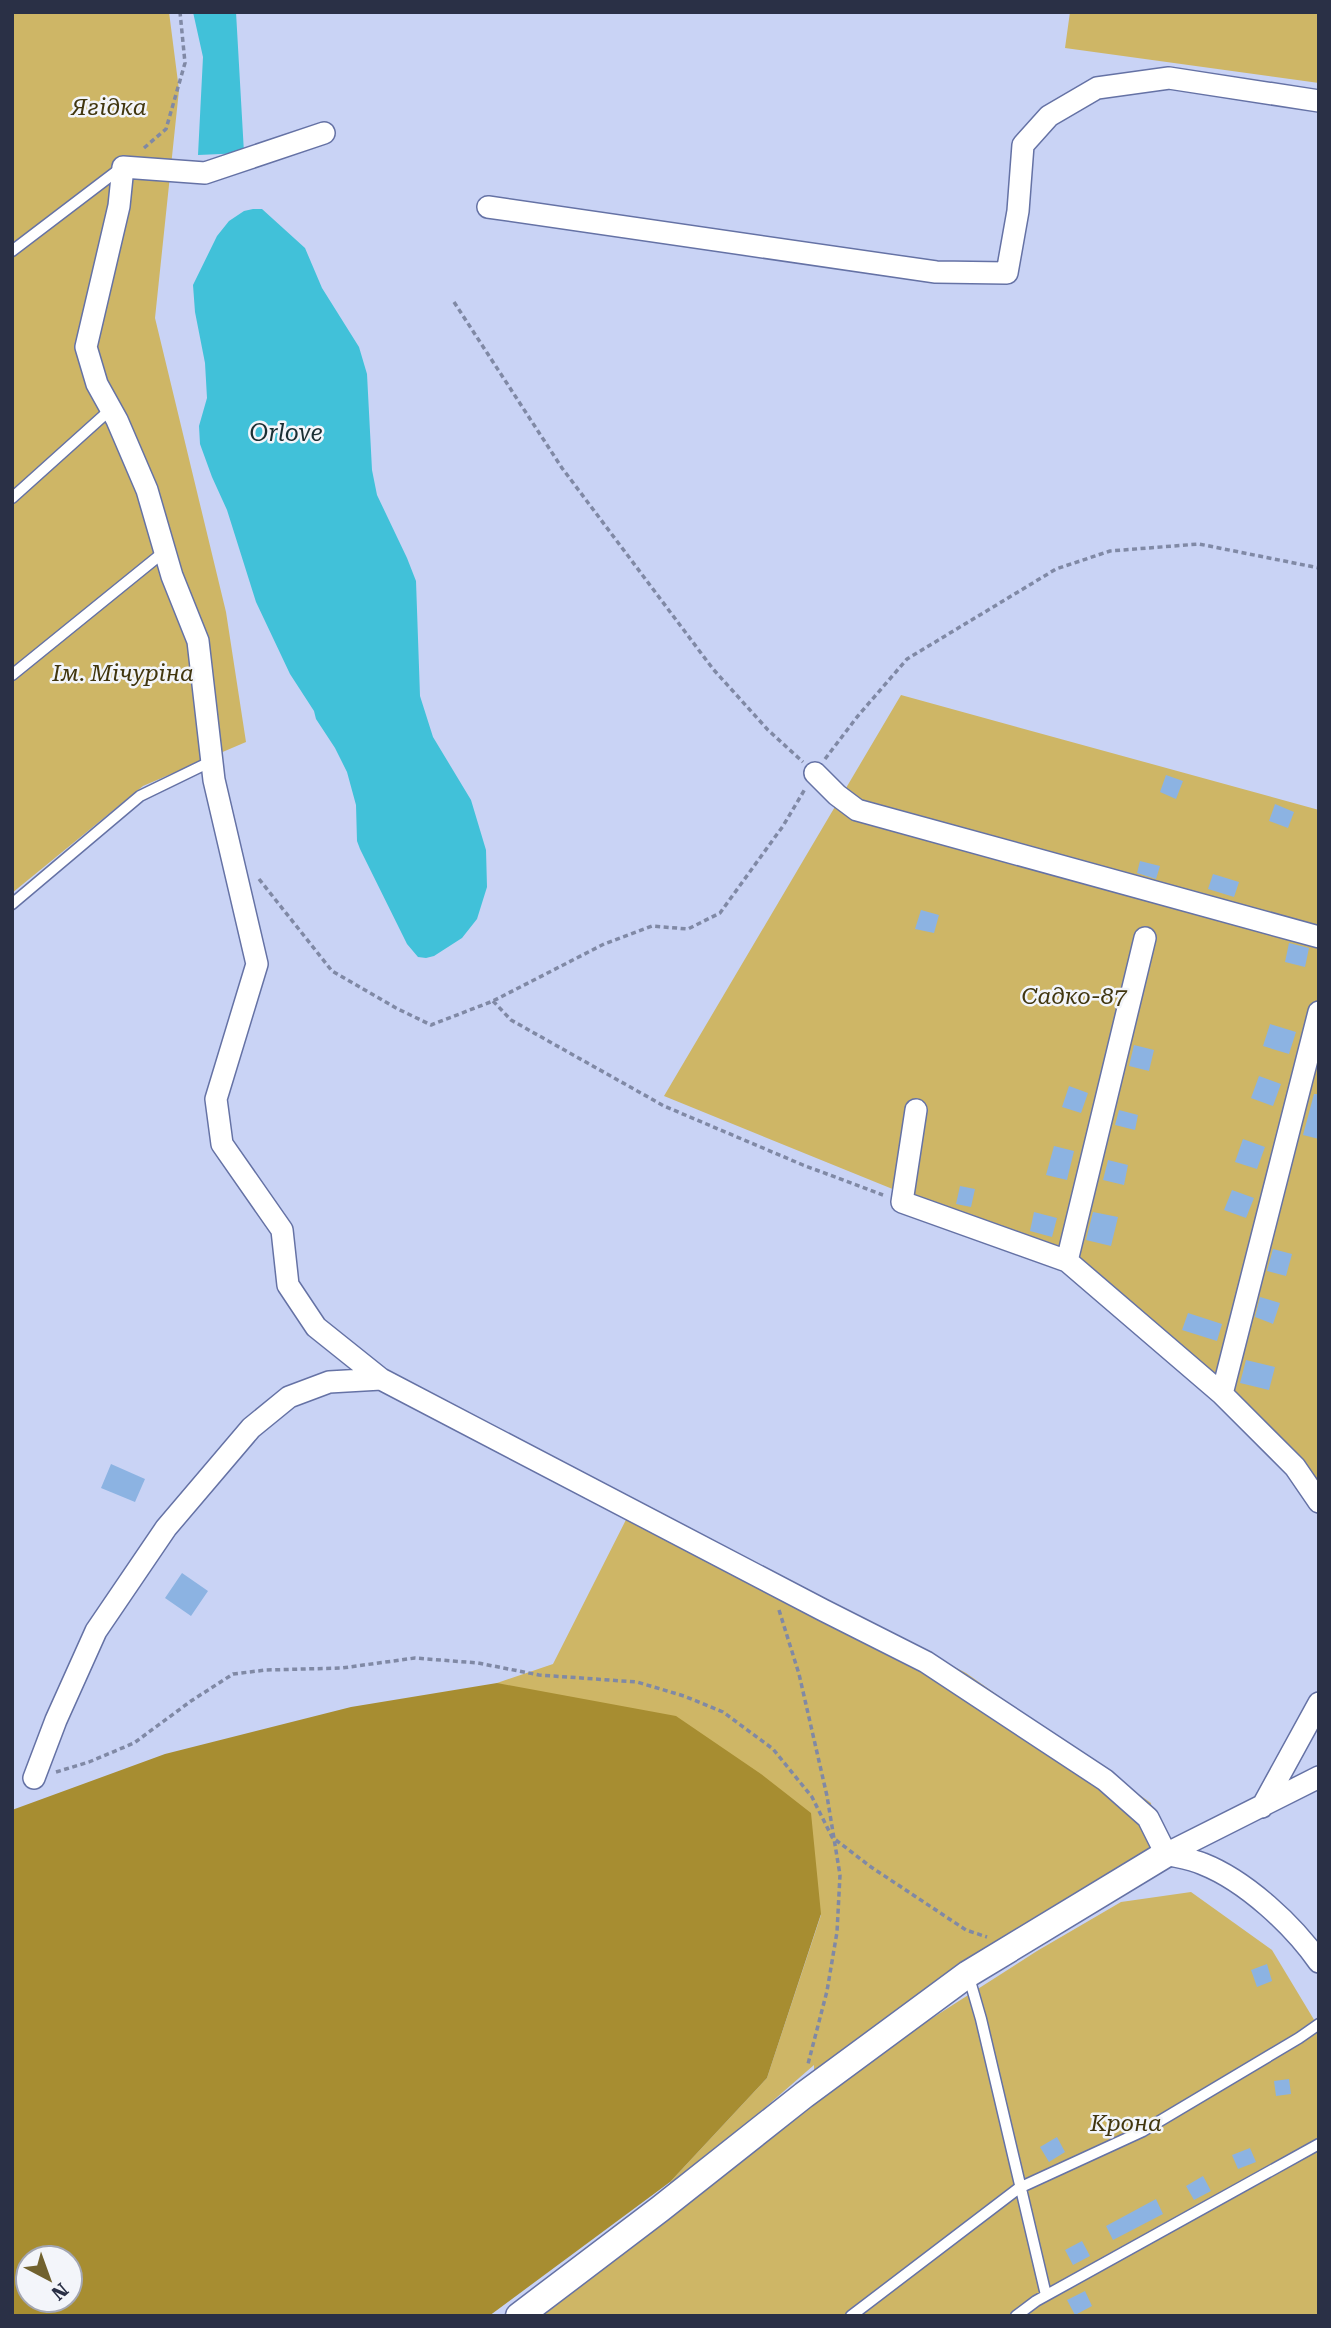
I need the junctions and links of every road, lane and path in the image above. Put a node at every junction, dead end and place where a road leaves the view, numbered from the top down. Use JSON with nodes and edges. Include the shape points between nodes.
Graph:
{"nodes":[{"id":1,"x":180,"y":12,"type":"edge"},
{"id":2,"x":1319,"y":101,"type":"edge"},
{"id":3,"x":324,"y":133,"type":"dead end"},
{"id":4,"x":123,"y":167,"type":"junction"},
{"id":5,"x":488,"y":207,"type":"dead end"},
{"id":6,"x":12,"y":251,"type":"edge"},
{"id":7,"x":454,"y":302,"type":"dead end"},
{"id":8,"x":111,"y":409,"type":"junction"},
{"id":9,"x":12,"y":498,"type":"edge"},
{"id":10,"x":165,"y":551,"type":"junction"},
{"id":11,"x":1319,"y":568,"type":"edge"},
{"id":12,"x":12,"y":675,"type":"edge"},
{"id":13,"x":212,"y":761,"type":"junction"},
{"id":14,"x":815,"y":773,"type":"junction"},
{"id":15,"x":253,"y":873,"type":"dead end"},
{"id":16,"x":12,"y":904,"type":"edge"},
{"id":17,"x":1319,"y":937,"type":"edge"},
{"id":18,"x":1145,"y":938,"type":"dead end"},
{"id":19,"x":493,"y":1000,"type":"junction"},
{"id":20,"x":1319,"y":1012,"type":"edge"},
{"id":21,"x":916,"y":1110,"type":"dead end"},
{"id":22,"x":902,"y":1202,"type":"junction"},
{"id":23,"x":1067,"y":1261,"type":"junction"},
{"id":24,"x":381,"y":1379,"type":"junction"},
{"id":25,"x":1222,"y":1394,"type":"junction"},
{"id":26,"x":1319,"y":1502,"type":"edge"},
{"id":27,"x":779,"y":1608,"type":"dead end"},
{"id":28,"x":1319,"y":1703,"type":"edge"},
{"id":29,"x":1319,"y":1777,"type":"edge"},
{"id":30,"x":34,"y":1779,"type":"joint"},
{"id":31,"x":1262,"y":1807,"type":"junction"},
{"id":32,"x":832,"y":1837,"type":"junction"},
{"id":33,"x":1167,"y":1854,"type":"junction"},
{"id":34,"x":1016,"y":1945,"type":"junction"},
{"id":35,"x":1319,"y":1962,"type":"edge"},
{"id":36,"x":968,"y":1974,"type":"junction"},
{"id":37,"x":1319,"y":2024,"type":"edge"},
{"id":38,"x":804,"y":2095,"type":"junction"},
{"id":39,"x":1319,"y":2144,"type":"edge"},
{"id":40,"x":1020,"y":2188,"type":"junction"},
{"id":41,"x":1046,"y":2295,"type":"junction"},
{"id":42,"x":522,"y":2315,"type":"edge"},
{"id":43,"x":851,"y":2316,"type":"edge"},
{"id":44,"x":1016,"y":2316,"type":"edge"}],
"edges":[{"from":1,"to":4,"type":"path","via":[[185,63],[166,129]]},
{"from":2,"to":5,"type":"street","via":[[1169,78],[1097,88],[1049,116],[1023,145],[1007,273],[936,272]]},
{"from":3,"to":4,"type":"street","via":[[205,173]]},
{"from":4,"to":6,"type":"lane"},
{"from":4,"to":8,"type":"street","via":[[119,206],[86,347],[97,384]]},
{"from":7,"to":14,"type":"path","via":[[562,468],[713,668],[768,730]]},
{"from":8,"to":9,"type":"lane"},
{"from":8,"to":10,"type":"street","via":[[147,490]]},
{"from":10,"to":12,"type":"lane"},
{"from":10,"to":13,"type":"street","via":[[198,641]]},
{"from":11,"to":14,"type":"path","via":[[1199,544],[1110,551],[1056,569],[907,659]]},
{"from":13,"to":16,"type":"lane","via":[[140,796]]},
{"from":13,"to":24,"type":"street","via":[[257,964],[216,1099],[222,1144],[282,1230],[288,1285],[316,1327]]},
{"from":14,"to":17,"type":"street","via":[[857,810]]},
{"from":14,"to":19,"type":"path","via":[[720,913],[688,929],[652,926],[604,944]]},
{"from":15,"to":19,"type":"path","via":[[332,971],[396,1008],[431,1025]]},
{"from":18,"to":23,"type":"street"},
{"from":19,"to":22,"type":"path","via":[[511,1020],[664,1106]]},
{"from":20,"to":25,"type":"street"},
{"from":21,"to":22,"type":"street"},
{"from":22,"to":23,"type":"street"},
{"from":23,"to":25,"type":"street"},
{"from":24,"to":30,"type":"street","via":[[329,1382],[289,1397],[251,1428],[166,1528],[96,1631]]},
{"from":24,"to":33,"type":"street","via":[[926,1662],[1105,1780],[1148,1818]]},
{"from":25,"to":26,"type":"street","via":[[1295,1467]]},
{"from":27,"to":32,"type":"path","via":[[799,1674]]},
{"from":28,"to":31,"type":"street"},
{"from":29,"to":31,"type":"street"},
{"from":30,"to":32,"type":"path","via":[[134,1744],[233,1674],[342,1668],[415,1658],[478,1663],[539,1675],[637,1682],[723,1712],[773,1749],[812,1797]]},
{"from":31,"to":33,"type":"street"},
{"from":32,"to":34,"type":"path","via":[[966,1930]]},
{"from":32,"to":38,"type":"path","via":[[840,1875],[837,1932]]},
{"from":33,"to":34,"type":"street"},
{"from":33,"to":35,"type":"street","via":[[1204,1864],[1244,1887],[1303,1939]]},
{"from":34,"to":36,"type":"street"},
{"from":36,"to":38,"type":"street"},
{"from":36,"to":40,"type":"lane"},
{"from":37,"to":40,"type":"lane","via":[[1143,2131]]},
{"from":38,"to":42,"type":"street"},
{"from":39,"to":41,"type":"lane"},
{"from":40,"to":41,"type":"lane"},
{"from":40,"to":43,"type":"lane"},
{"from":41,"to":44,"type":"lane"}]}
